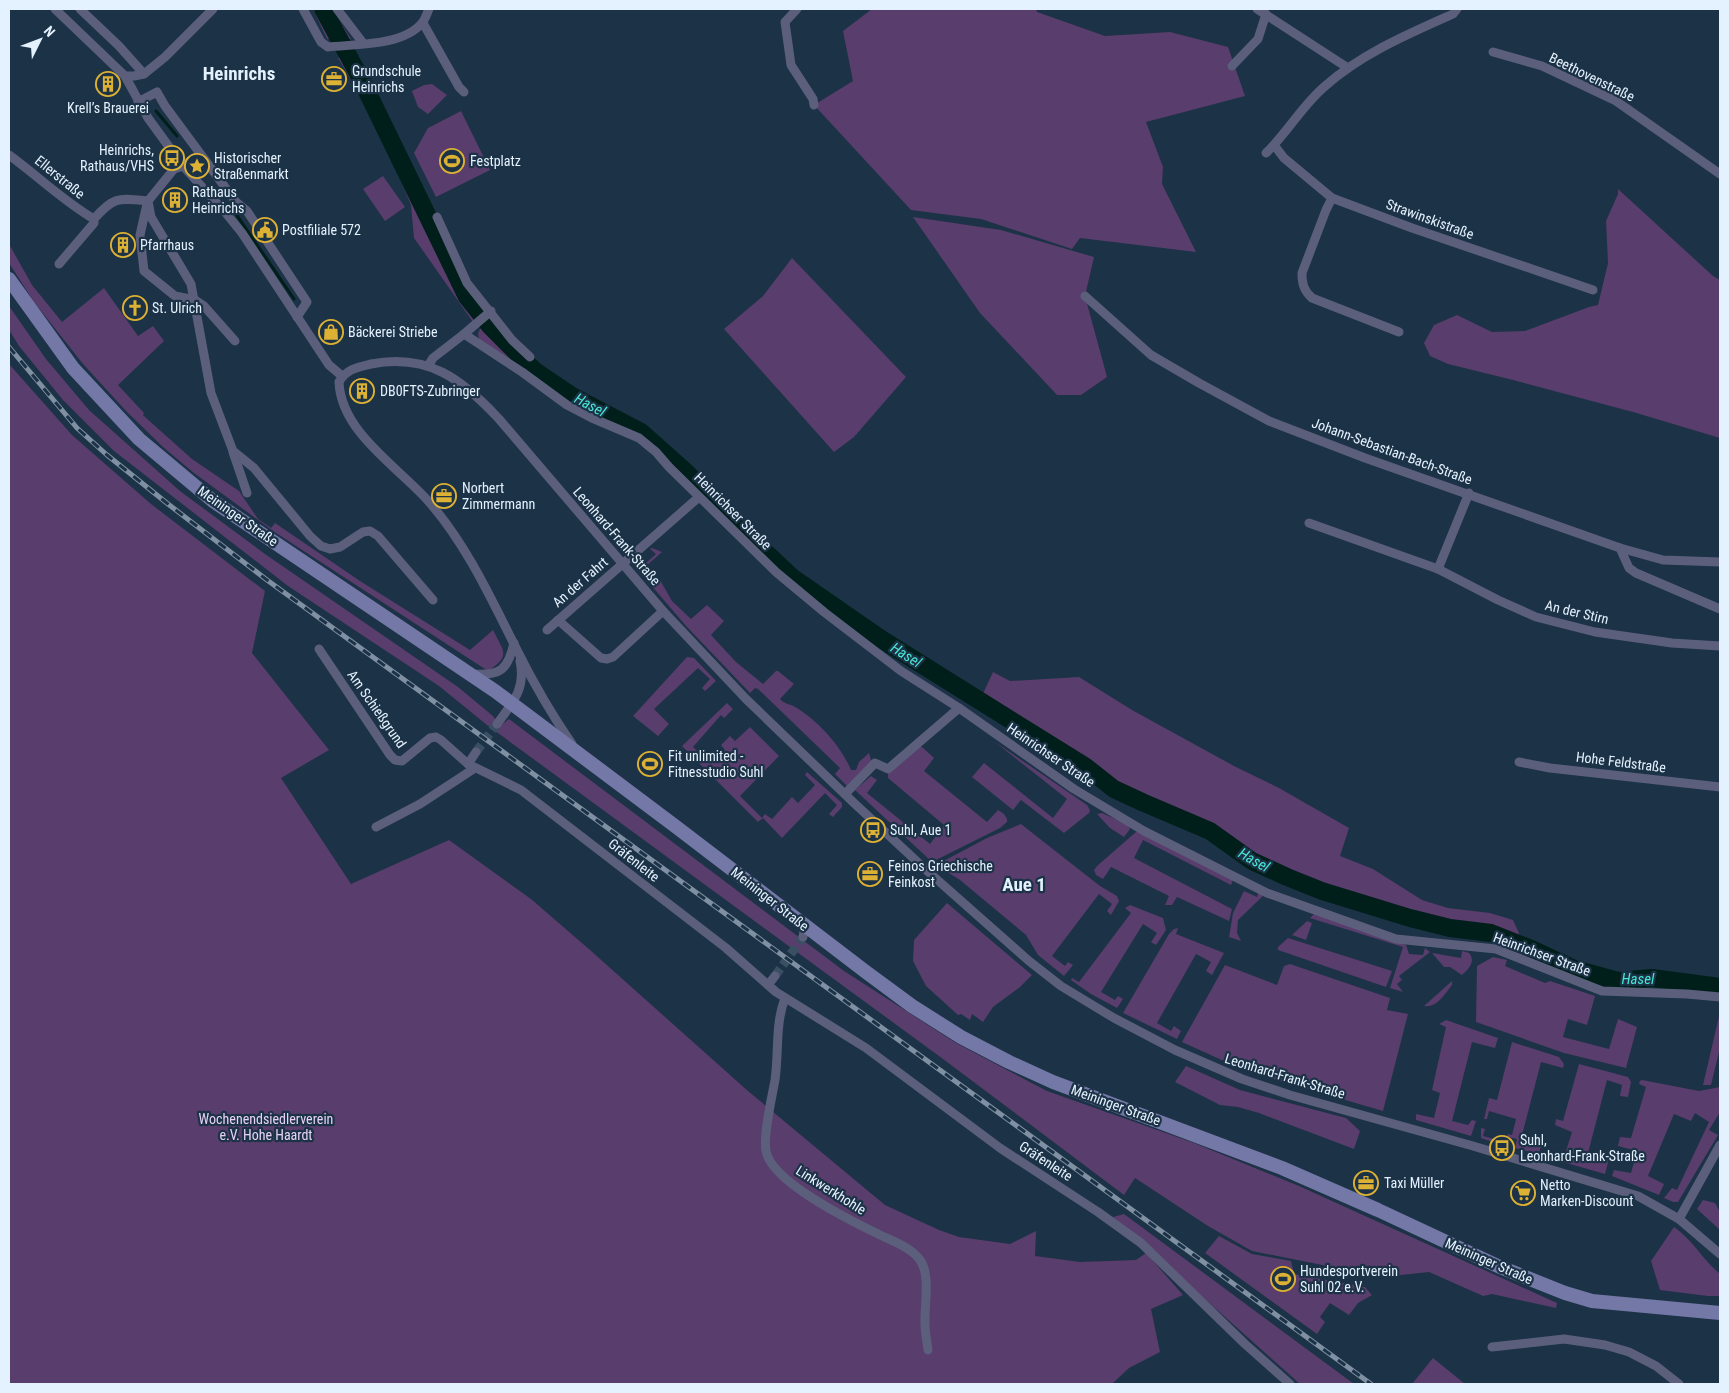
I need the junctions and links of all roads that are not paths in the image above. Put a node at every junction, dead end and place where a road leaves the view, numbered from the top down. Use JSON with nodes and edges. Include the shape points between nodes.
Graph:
{"nodes":[{"id":1,"x":55,"y":9,"type":"edge"},
{"id":2,"x":80,"y":9,"type":"edge"},
{"id":3,"x":213,"y":9,"type":"edge"},
{"id":4,"x":303,"y":9,"type":"edge"},
{"id":5,"x":338,"y":9,"type":"edge"},
{"id":6,"x":429,"y":9,"type":"edge"},
{"id":7,"x":796,"y":9,"type":"edge"},
{"id":8,"x":1257,"y":9,"type":"edge"},
{"id":9,"x":1457,"y":9,"type":"edge"},
{"id":10,"x":1266,"y":14,"type":"junction"},
{"id":11,"x":423,"y":22,"type":"junction"},
{"id":12,"x":359,"y":44,"type":"junction"},
{"id":13,"x":1493,"y":52,"type":"dead end"},
{"id":14,"x":1232,"y":66,"type":"dead end"},
{"id":15,"x":1348,"y":68,"type":"junction"},
{"id":16,"x":144,"y":74,"type":"junction"},
{"id":17,"x":125,"y":76,"type":"junction"},
{"id":18,"x":464,"y":92,"type":"dead end"},
{"id":19,"x":138,"y":102,"type":"junction"},
{"id":20,"x":814,"y":105,"type":"dead end"},
{"id":21,"x":1274,"y":145,"type":"junction"},
{"id":22,"x":1266,"y":153,"type":"dead end"},
{"id":23,"x":200,"y":154,"type":"junction"},
{"id":24,"x":9,"y":155,"type":"edge"},
{"id":25,"x":183,"y":166,"type":"junction"},
{"id":26,"x":1720,"y":174,"type":"edge"},
{"id":27,"x":1332,"y":198,"type":"junction"},
{"id":28,"x":148,"y":201,"type":"junction"},
{"id":29,"x":236,"y":202,"type":"junction"},
{"id":30,"x":225,"y":212,"type":"junction"},
{"id":31,"x":437,"y":217,"type":"dead end"},
{"id":32,"x":94,"y":220,"type":"junction"},
{"id":33,"x":266,"y":256,"type":"junction"},
{"id":34,"x":59,"y":264,"type":"dead end"},
{"id":35,"x":9,"y":279,"type":"edge"},
{"id":36,"x":1593,"y":290,"type":"dead end"},
{"id":37,"x":1085,"y":296,"type":"dead end"},
{"id":38,"x":195,"y":300,"type":"junction"},
{"id":39,"x":490,"y":311,"type":"junction"},
{"id":40,"x":297,"y":316,"type":"junction"},
{"id":41,"x":1399,"y":332,"type":"dead end"},
{"id":42,"x":464,"y":334,"type":"junction"},
{"id":43,"x":235,"y":341,"type":"dead end"},
{"id":44,"x":530,"y":357,"type":"dead end"},
{"id":45,"x":428,"y":366,"type":"junction"},
{"id":46,"x":342,"y":376,"type":"junction"},
{"id":47,"x":233,"y":452,"type":"junction"},
{"id":48,"x":247,"y":493,"type":"dead end"},
{"id":49,"x":1469,"y":493,"type":"junction"},
{"id":50,"x":699,"y":497,"type":"junction"},
{"id":51,"x":1309,"y":523,"type":"dead end"},
{"id":52,"x":1620,"y":548,"type":"junction"},
{"id":53,"x":1720,"y":562,"type":"edge"},
{"id":54,"x":623,"y":564,"type":"junction"},
{"id":55,"x":1438,"y":569,"type":"junction"},
{"id":56,"x":433,"y":600,"type":"dead end"},
{"id":57,"x":1720,"y":609,"type":"edge"},
{"id":58,"x":663,"y":611,"type":"junction"},
{"id":59,"x":558,"y":620,"type":"junction"},
{"id":60,"x":547,"y":630,"type":"dead end"},
{"id":61,"x":514,"y":643,"type":"junction"},
{"id":62,"x":1720,"y":646,"type":"edge"},
{"id":63,"x":319,"y":649,"type":"dead end"},
{"id":64,"x":518,"y":653,"type":"junction"},
{"id":65,"x":469,"y":674,"type":"junction"},
{"id":66,"x":512,"y":704,"type":"junction"},
{"id":67,"x":959,"y":708,"type":"junction"},
{"id":68,"x":497,"y":724,"type":"tunnel mouth"},
{"id":69,"x":476,"y":752,"type":"tunnel mouth"},
{"id":70,"x":579,"y":755,"type":"junction"},
{"id":71,"x":1519,"y":762,"type":"dead end"},
{"id":72,"x":471,"y":766,"type":"junction"},
{"id":73,"x":1720,"y":787,"type":"edge"},
{"id":74,"x":845,"y":794,"type":"junction"},
{"id":75,"x":376,"y":827,"type":"dead end"},
{"id":76,"x":775,"y":976,"type":"tunnel mouth"},
{"id":77,"x":768,"y":985,"type":"junction"},
{"id":78,"x":1720,"y":997,"type":"edge"},
{"id":79,"x":785,"y":998,"type":"junction"},
{"id":80,"x":1720,"y":1145,"type":"edge"},
{"id":81,"x":1679,"y":1219,"type":"junction"},
{"id":82,"x":1720,"y":1254,"type":"edge"},
{"id":83,"x":1720,"y":1313,"type":"edge"},
{"id":84,"x":1492,"y":1347,"type":"dead end"},
{"id":85,"x":928,"y":1350,"type":"dead end"},
{"id":86,"x":1290,"y":1384,"type":"edge"},
{"id":87,"x":1679,"y":1384,"type":"edge"}],
"edges":[{"from":1,"to":17,"type":"street"},
{"from":2,"to":16,"type":"street"},
{"from":3,"to":16,"type":"street"},
{"from":4,"to":12,"type":"street","via":[[321,42],[328,47]]},
{"from":5,"to":12,"type":"street"},
{"from":6,"to":11,"type":"street"},
{"from":7,"to":20,"type":"street","via":[[785,22],[791,66]]},
{"from":8,"to":10,"type":"street"},
{"from":9,"to":15,"type":"street"},
{"from":10,"to":14,"type":"street","via":[[1258,39]]},
{"from":10,"to":15,"type":"street"},
{"from":11,"to":12,"type":"street","via":[[408,34]]},
{"from":11,"to":18,"type":"street"},
{"from":13,"to":26,"type":"street","name":"Beethovenstraße","via":[[1542,66],[1616,101]]},
{"from":15,"to":21,"type":"street","via":[[1322,88]]},
{"from":16,"to":17,"type":"street"},
{"from":17,"to":19,"type":"street"},
{"from":19,"to":23,"type":"street","via":[[157,92]]},
{"from":19,"to":25,"type":"street"},
{"from":21,"to":22,"type":"street"},
{"from":21,"to":27,"type":"street","name":"Strawinskistraße","via":[[1284,158]]},
{"from":23,"to":25,"type":"street"},
{"from":23,"to":29,"type":"street"},
{"from":24,"to":32,"type":"street","name":"Ellerstraße"},
{"from":25,"to":28,"type":"street","via":[[174,169]]},
{"from":25,"to":30,"type":"street"},
{"from":27,"to":36,"type":"street","name":"Strawinskistraße"},
{"from":27,"to":41,"type":"street","via":[[1302,273],[1306,293]]},
{"from":28,"to":32,"type":"street","via":[[113,200]]},
{"from":28,"to":38,"type":"street","via":[[151,217],[191,284]]},
{"from":28,"to":38,"type":"street","via":[[140,236],[144,271],[175,296]]},
{"from":29,"to":30,"type":"street"},
{"from":29,"to":33,"type":"street","via":[[247,211]]},
{"from":30,"to":33,"type":"street"},
{"from":31,"to":39,"type":"street","via":[[467,282]]},
{"from":32,"to":34,"type":"street"},
{"from":33,"to":40,"type":"street"},
{"from":33,"to":40,"type":"street","via":[[307,302]]},
{"from":35,"to":65,"type":"main road","name":"Meininger Straße","via":[[73,368],[139,439],[213,501]]},
{"from":37,"to":49,"type":"street","name":"Johann-Sebastian-Bach-Straße","via":[[1151,355],[1269,421]]},
{"from":38,"to":43,"type":"street"},
{"from":38,"to":47,"type":"street","via":[[212,393]]},
{"from":39,"to":42,"type":"street"},
{"from":39,"to":44,"type":"street"},
{"from":40,"to":46,"type":"street","via":[[329,365]]},
{"from":42,"to":45,"type":"street","via":[[433,358]]},
{"from":42,"to":50,"type":"street","name":"Heinrichser Straße","via":[[567,406],[638,438]]},
{"from":45,"to":46,"type":"street","name":"Leonhard-Frank-Straße","via":[[394,360],[356,367]]},
{"from":45,"to":54,"type":"street","name":"Leonhard-Frank-Straße","via":[[457,379],[484,402]]},
{"from":46,"to":61,"type":"street","name":"Meininger Straße","via":[[339,391],[355,425],[370,445],[425,497],[449,528],[491,596]]},
{"from":47,"to":48,"type":"street"},
{"from":47,"to":56,"type":"street","via":[[254,468],[321,546],[330,549],[340,547],[370,531],[378,536]]},
{"from":49,"to":52,"type":"street","name":"Johann-Sebastian-Bach-Straße"},
{"from":49,"to":55,"type":"street"},
{"from":50,"to":54,"type":"street","name":"An der Fahrt"},
{"from":50,"to":67,"type":"street","name":"Heinrichser Straße","via":[[776,572],[825,613],[901,670]]},
{"from":51,"to":55,"type":"street","name":"An der Stirn"},
{"from":52,"to":53,"type":"street","name":"Johann-Sebastian-Bach-Straße","via":[[1663,560]]},
{"from":52,"to":57,"type":"street","via":[[1636,574]]},
{"from":54,"to":58,"type":"street","name":"Leonhard-Frank-Straße"},
{"from":54,"to":59,"type":"street","name":"An der Fahrt"},
{"from":55,"to":62,"type":"street","name":"An der Stirn","via":[[1536,617],[1595,632]]},
{"from":58,"to":59,"type":"street","via":[[607,659],[601,658]]},
{"from":58,"to":74,"type":"street","name":"Leonhard-Frank-Straße","via":[[740,693]]},
{"from":59,"to":60,"type":"street","name":"An der Fahrt"},
{"from":61,"to":64,"type":"street","name":"Meininger Straße"},
{"from":61,"to":65,"type":"street","via":[[504,668],[488,675]]},
{"from":63,"to":72,"type":"street","name":"Am Schießgrund","via":[[396,760],[402,761],[430,738],[436,737]]},
{"from":64,"to":66,"type":"street","name":"Meininger Straße","via":[[522,679]]},
{"from":64,"to":70,"type":"street","name":"Meininger Straße"},
{"from":65,"to":66,"type":"main road","name":"Meininger Straße"},
{"from":66,"to":68,"type":"street"},
{"from":66,"to":70,"type":"main road","name":"Meininger Straße"},
{"from":67,"to":74,"type":"street","via":[[888,769],[875,764]]},
{"from":67,"to":78,"type":"street","name":"Heinrichser Straße","via":[[1074,789],[1144,831],[1267,893],[1396,939],[1496,949],[1602,991]]},
{"from":69,"to":72,"type":"street"},
{"from":70,"to":83,"type":"main road","name":"Meininger Straße","via":[[675,826],[804,932],[912,1006],[1009,1062],[1053,1082],[1282,1168],[1565,1294],[1592,1301]]},
{"from":71,"to":73,"type":"street","name":"Hohe Feldstraße"},
{"from":72,"to":75,"type":"street","via":[[420,804]]},
{"from":72,"to":77,"type":"street","name":"Gräfenleite","via":[[521,790],[726,948]]},
{"from":74,"to":81,"type":"street","name":"Leonhard-Frank-Straße","via":[[1029,961],[1061,986],[1157,1041],[1213,1068],[1290,1095],[1638,1196]]},
{"from":76,"to":77,"type":"street"},
{"from":77,"to":79,"type":"street","name":"Gräfenleite"},
{"from":79,"to":85,"type":"street","name":"Linkwerkhohle","via":[[778,1027],[776,1074],[766,1142],[768,1158],[790,1182],[812,1197],[841,1216],[909,1250],[920,1260],[926,1274]]},
{"from":79,"to":86,"type":"street","name":"Gräfenleite","via":[[866,1048],[1000,1148],[1141,1243]]},
{"from":80,"to":81,"type":"street"},
{"from":81,"to":82,"type":"street","name":"Leonhard-Frank-Straße"},
{"from":84,"to":87,"type":"street","via":[[1564,1339],[1605,1346],[1629,1352],[1656,1366]]}]}
